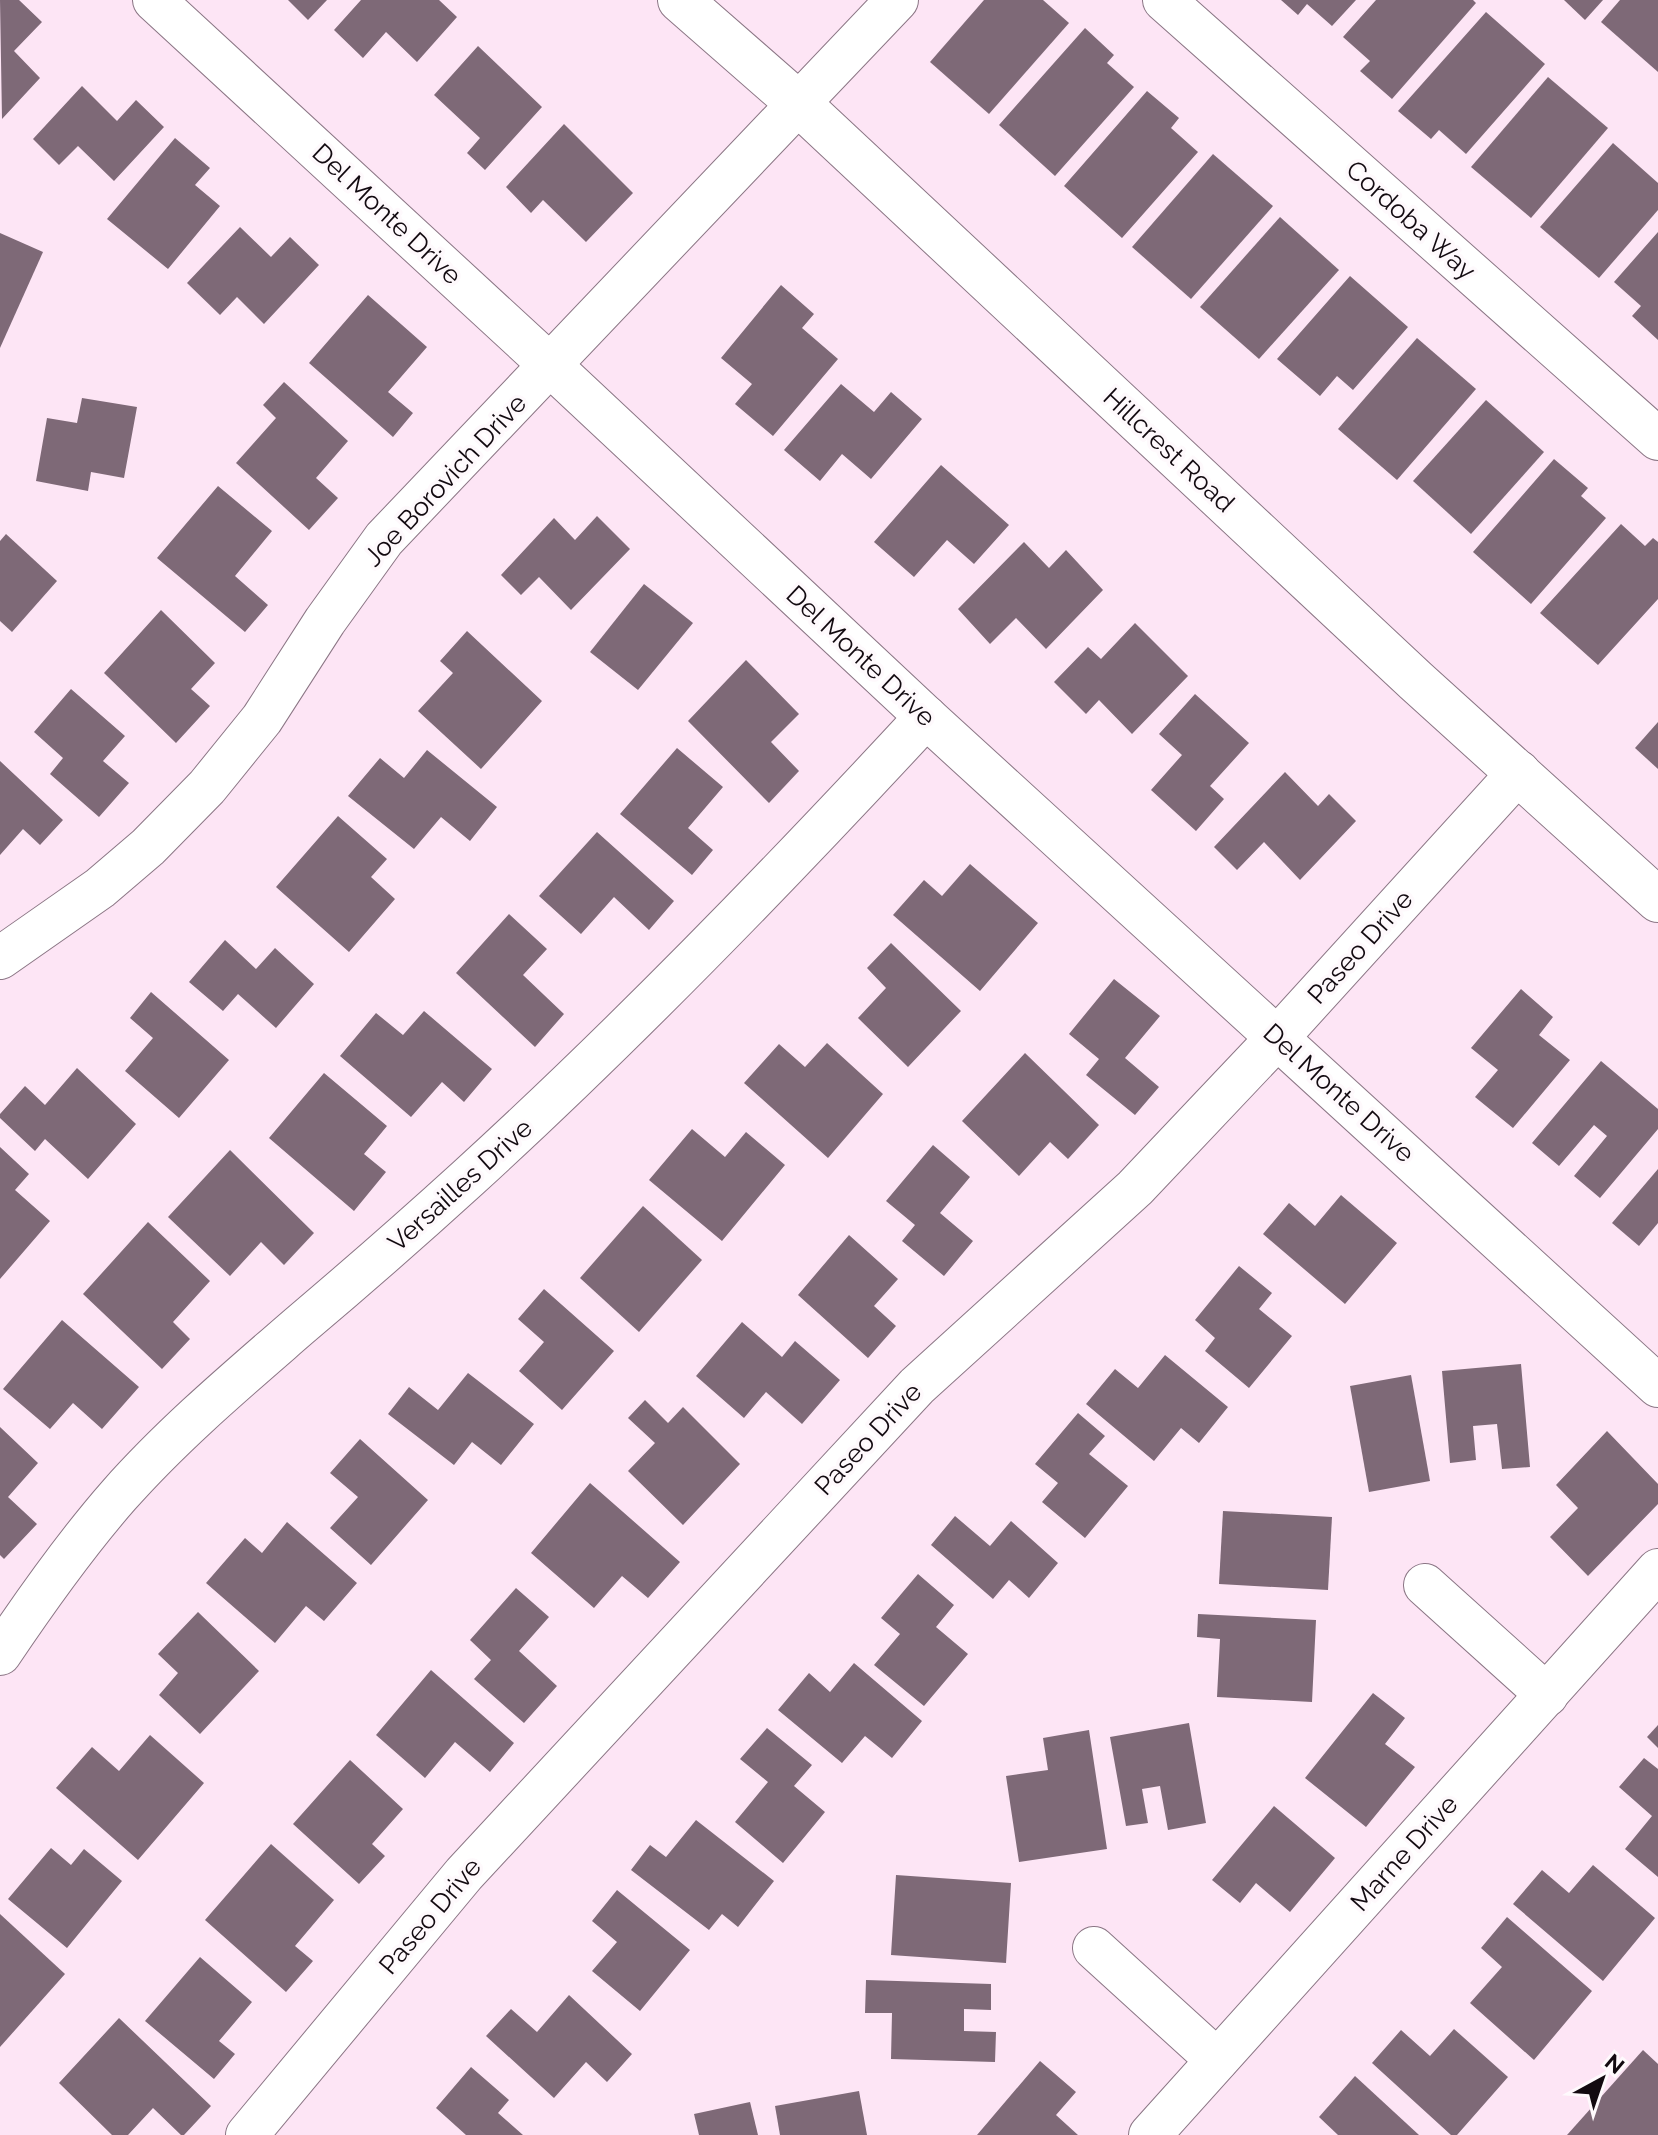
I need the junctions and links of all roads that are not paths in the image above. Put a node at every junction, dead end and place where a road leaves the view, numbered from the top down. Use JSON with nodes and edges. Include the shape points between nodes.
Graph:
{"nodes":[{"id":1,"x":154,"y":0,"type":"edge"},
{"id":2,"x":680,"y":0,"type":"edge"},
{"id":3,"x":897,"y":0,"type":"edge"},
{"id":4,"x":1164,"y":0,"type":"edge"},
{"id":5,"x":799,"y":104,"type":"junction"},
{"id":6,"x":551,"y":366,"type":"junction"},
{"id":7,"x":1658,"y":439,"type":"edge"},
{"id":8,"x":926,"y":717,"type":"junction"},
{"id":9,"x":1519,"y":772,"type":"junction"},
{"id":10,"x":1658,"y":900,"type":"edge"},
{"id":11,"x":0,"y":958,"type":"edge"},
{"id":12,"x":1278,"y":1037,"type":"junction"},
{"id":13,"x":1658,"y":1386,"type":"edge"},
{"id":14,"x":1658,"y":1570,"type":"edge"},
{"id":15,"x":1425,"y":1585,"type":"dead end"},
{"id":16,"x":0,"y":1654,"type":"edge"},
{"id":17,"x":1547,"y":1695,"type":"junction"},
{"id":18,"x":1094,"y":1948,"type":"dead end"},
{"id":19,"x":1217,"y":2060,"type":"junction"},
{"id":20,"x":247,"y":2135,"type":"edge"},
{"id":21,"x":1150,"y":2135,"type":"edge"}],
"edges":[{"from":1,"to":6,"type":"street","name":"Del Monte Drive"},
{"from":2,"to":5,"type":"street","name":"Hillcrest Road"},
{"from":3,"to":5,"type":"street","name":"Joe Borovich Drive"},
{"from":4,"to":7,"type":"street","name":"Cordoba Way"},
{"from":5,"to":6,"type":"street","name":"Joe Borovich Drive"},
{"from":5,"to":9,"type":"street","name":"Hillcrest Road"},
{"from":6,"to":8,"type":"street","name":"Del Monte Drive"},
{"from":6,"to":11,"type":"street","name":"Joe Borovich Drive","via":[[384,539],[262,719],[207,787],[100,888]]},
{"from":8,"to":12,"type":"street","name":"Del Monte Drive"},
{"from":8,"to":16,"type":"street","name":"Versailles Drive","via":[[784,870],[544,1109],[175,1438],[120,1494]]},
{"from":9,"to":10,"type":"street","name":"Hillcrest Road"},
{"from":9,"to":12,"type":"street","name":"Paseo Drive"},
{"from":12,"to":13,"type":"street","name":"Del Monte Drive"},
{"from":12,"to":20,"type":"street","name":"Paseo Drive","via":[[1135,1188],[917,1386],[464,1874]]},
{"from":14,"to":17,"type":"street","name":"Marne Drive"},
{"from":15,"to":17,"type":"street"},
{"from":17,"to":19,"type":"street","name":"Marne Drive"},
{"from":18,"to":19,"type":"street"},
{"from":19,"to":21,"type":"street","name":"Marne Drive"}]}
